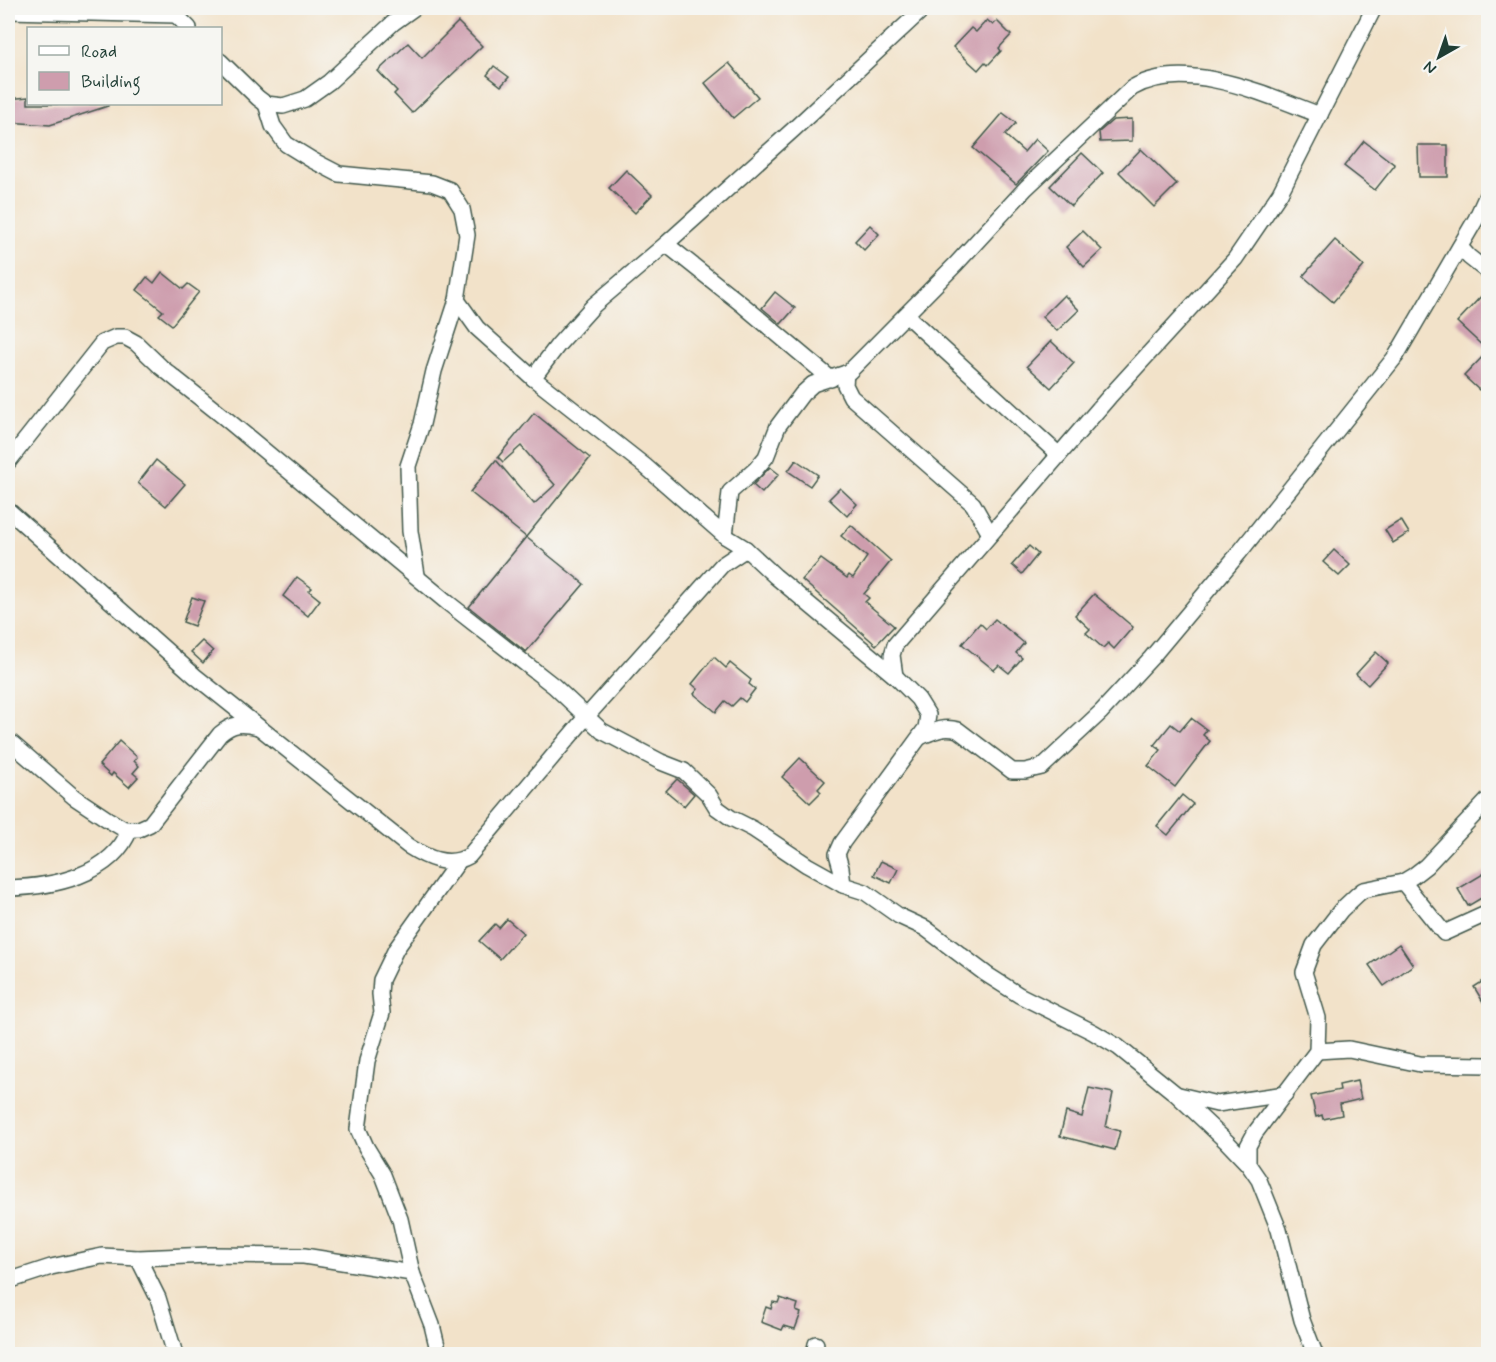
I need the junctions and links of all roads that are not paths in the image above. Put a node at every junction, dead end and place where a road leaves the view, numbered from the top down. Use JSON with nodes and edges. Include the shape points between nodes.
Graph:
{"nodes":[{"id":1,"x":414,"y":8,"type":"edge"},
{"id":2,"x":924,"y":8,"type":"edge"},
{"id":3,"x":1374,"y":8,"type":"edge"},
{"id":4,"x":138,"y":10,"type":"edge"},
{"id":5,"x":8,"y":11,"type":"edge"},
{"id":6,"x":172,"y":11,"type":"edge"},
{"id":7,"x":392,"y":15,"type":"edge"},
{"id":8,"x":188,"y":27,"type":"edge"},
{"id":9,"x":222,"y":63,"type":"edge"},
{"id":10,"x":266,"y":104,"type":"junction"},
{"id":11,"x":1320,"y":115,"type":"junction"},
{"id":12,"x":1488,"y":193,"type":"edge"},
{"id":13,"x":666,"y":244,"type":"junction"},
{"id":14,"x":1460,"y":247,"type":"junction"},
{"id":15,"x":1488,"y":272,"type":"edge"},
{"id":16,"x":457,"y":300,"type":"junction"},
{"id":17,"x":906,"y":315,"type":"junction"},
{"id":18,"x":846,"y":374,"type":"junction"},
{"id":19,"x":533,"y":378,"type":"junction"},
{"id":20,"x":831,"y":379,"type":"junction"},
{"id":21,"x":1059,"y":455,"type":"junction"},
{"id":22,"x":8,"y":462,"type":"edge"},
{"id":23,"x":8,"y":510,"type":"edge"},
{"id":24,"x":990,"y":534,"type":"junction"},
{"id":25,"x":725,"y":536,"type":"junction"},
{"id":26,"x":746,"y":549,"type":"junction"},
{"id":27,"x":417,"y":575,"type":"junction"},
{"id":28,"x":895,"y":676,"type":"junction"},
{"id":29,"x":586,"y":717,"type":"junction"},
{"id":30,"x":261,"y":728,"type":"junction"},
{"id":31,"x":920,"y":737,"type":"junction"},
{"id":32,"x":8,"y":740,"type":"edge"},
{"id":33,"x":1488,"y":800,"type":"edge"},
{"id":34,"x":130,"y":829,"type":"junction"},
{"id":35,"x":458,"y":862,"type":"junction"},
{"id":36,"x":1403,"y":882,"type":"junction"},
{"id":37,"x":843,"y":885,"type":"junction"},
{"id":38,"x":8,"y":888,"type":"edge"},
{"id":39,"x":1488,"y":914,"type":"edge"},
{"id":40,"x":1317,"y":1052,"type":"junction"},
{"id":41,"x":1488,"y":1065,"type":"edge"},
{"id":42,"x":1176,"y":1094,"type":"junction"},
{"id":43,"x":1285,"y":1094,"type":"junction"},
{"id":44,"x":1248,"y":1164,"type":"junction"},
{"id":45,"x":138,"y":1257,"type":"junction"},
{"id":46,"x":412,"y":1273,"type":"junction"},
{"id":47,"x":8,"y":1281,"type":"edge"},
{"id":48,"x":175,"y":1354,"type":"edge"},
{"id":49,"x":439,"y":1354,"type":"edge"},
{"id":50,"x":1315,"y":1354,"type":"edge"}],
"edges":[{"from":1,"to":7,"type":"street"},
{"from":2,"to":13,"type":"street"},
{"from":3,"to":11,"type":"street"},
{"from":4,"to":5,"type":"street"},
{"from":4,"to":6,"type":"street"},
{"from":6,"to":8,"type":"street"},
{"from":7,"to":10,"type":"street","via":[[329,82],[305,99],[283,106]]},
{"from":9,"to":10,"type":"street"},
{"from":10,"to":16,"type":"street","via":[[273,126],[286,144],[339,174],[432,183],[450,190],[462,209],[467,235]]},
{"from":11,"to":17,"type":"street","via":[[1246,88],[1204,78],[1161,77],[1145,81],[1132,88],[1026,188]]},
{"from":11,"to":21,"type":"street","via":[[1280,193],[1235,259]]},
{"from":12,"to":14,"type":"street"},
{"from":13,"to":19,"type":"street","via":[[594,305]]},
{"from":13,"to":20,"type":"street"},
{"from":14,"to":15,"type":"street"},
{"from":14,"to":31,"type":"street","via":[[1396,356],[1239,553],[1137,674],[1042,767],[1012,771],[958,729],[940,728]]},
{"from":16,"to":19,"type":"street","via":[[477,328]]},
{"from":16,"to":27,"type":"street","via":[[408,466],[410,531]]},
{"from":17,"to":18,"type":"street"},
{"from":17,"to":21,"type":"street"},
{"from":18,"to":20,"type":"street"},
{"from":18,"to":24,"type":"street","via":[[845,385],[851,397],[973,504]]},
{"from":19,"to":25,"type":"street","via":[[645,466]]},
{"from":20,"to":25,"type":"street","via":[[813,384],[802,394],[778,426],[766,457],[730,492]]},
{"from":21,"to":24,"type":"street"},
{"from":22,"to":27,"type":"street","via":[[92,353],[102,343],[124,337]]},
{"from":23,"to":30,"type":"street","via":[[195,676]]},
{"from":24,"to":28,"type":"street","via":[[896,645],[892,655]]},
{"from":25,"to":26,"type":"street"},
{"from":26,"to":28,"type":"street"},
{"from":26,"to":29,"type":"street","via":[[722,565]]},
{"from":27,"to":29,"type":"street","via":[[554,686]]},
{"from":28,"to":31,"type":"street","via":[[928,715]]},
{"from":29,"to":35,"type":"street","via":[[469,856]]},
{"from":29,"to":37,"type":"street","via":[[623,743],[684,771],[730,818]]},
{"from":30,"to":34,"type":"street","via":[[244,723],[231,725],[150,824],[139,830]]},
{"from":30,"to":35,"type":"street","via":[[408,846],[425,856]]},
{"from":31,"to":37,"type":"street","via":[[842,843],[837,854]]},
{"from":32,"to":34,"type":"street","via":[[74,798]]},
{"from":33,"to":36,"type":"street","via":[[1426,866]]},
{"from":34,"to":38,"type":"street","via":[[118,849],[93,870],[55,882]]},
{"from":35,"to":46,"type":"street","via":[[396,949],[381,980],[382,1013],[367,1061],[358,1129],[384,1174],[400,1219]]},
{"from":36,"to":39,"type":"street","via":[[1444,933]]},
{"from":36,"to":40,"type":"street","via":[[1363,890],[1341,910],[1314,945],[1304,972],[1318,1018]]},
{"from":37,"to":42,"type":"street","via":[[865,892],[899,916],[925,928],[1019,995],[1118,1047]]},
{"from":40,"to":41,"type":"street","via":[[1349,1049],[1420,1064]]},
{"from":40,"to":43,"type":"street"},
{"from":42,"to":43,"type":"street","via":[[1217,1104]]},
{"from":42,"to":44,"type":"street"},
{"from":43,"to":44,"type":"street","via":[[1248,1146]]},
{"from":44,"to":50,"type":"street","via":[[1259,1180],[1279,1230],[1302,1320]]},
{"from":45,"to":46,"type":"street","via":[[304,1256]]},
{"from":45,"to":47,"type":"street","via":[[102,1256]]},
{"from":45,"to":48,"type":"street","via":[[158,1298]]},
{"from":46,"to":49,"type":"street"}]}
